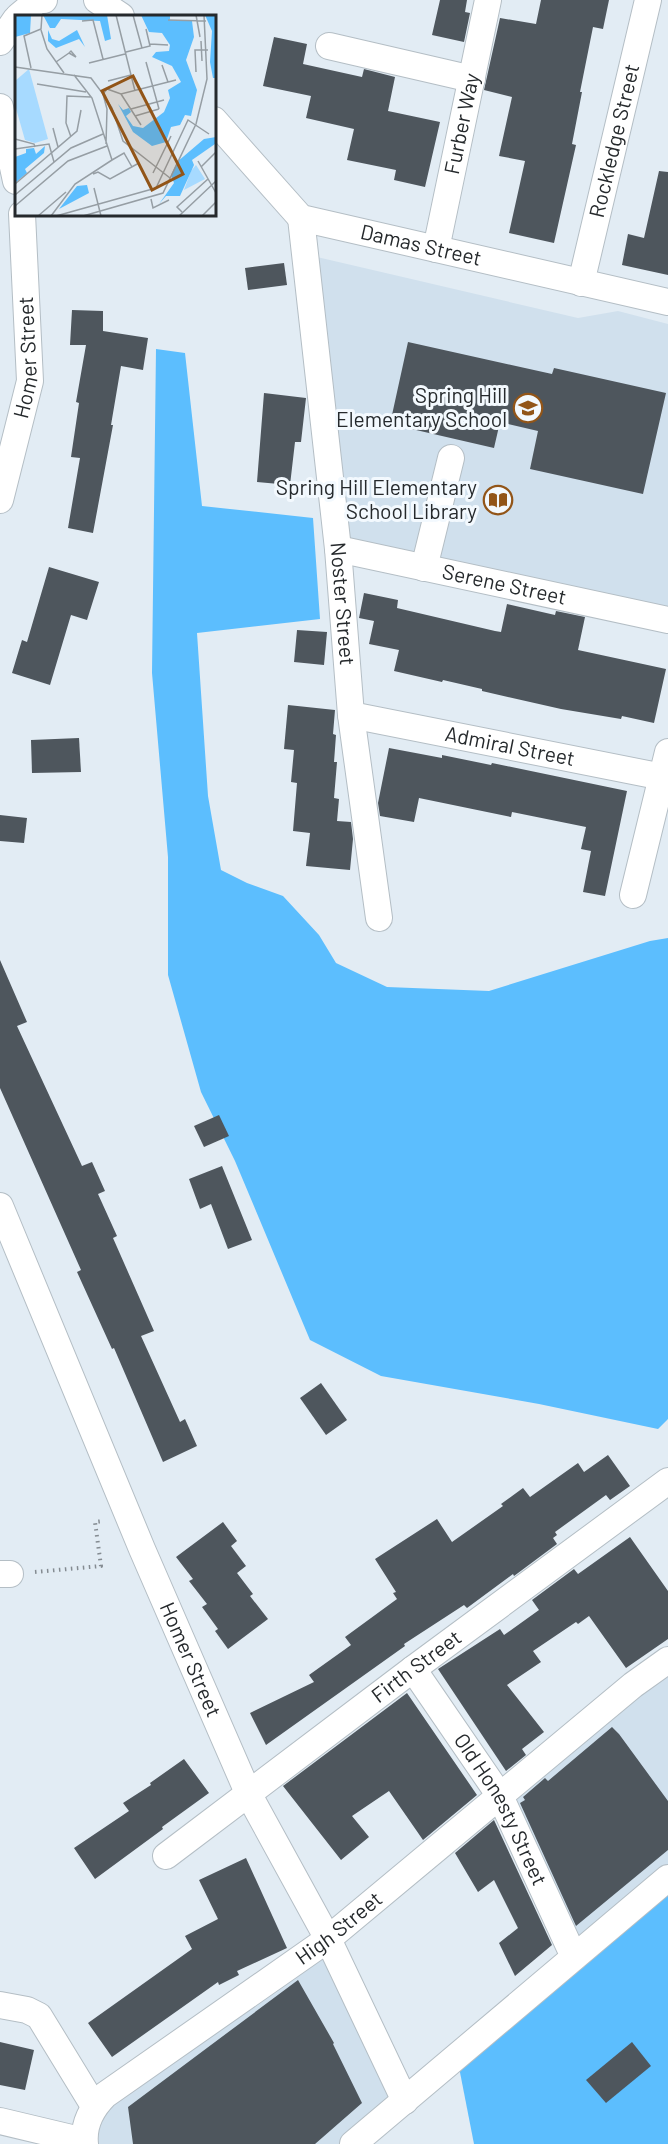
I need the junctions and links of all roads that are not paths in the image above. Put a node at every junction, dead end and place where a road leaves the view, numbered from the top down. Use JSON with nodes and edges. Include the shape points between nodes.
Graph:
{"nodes":[{"id":1,"x":38,"y":0,"type":"edge"},
{"id":2,"x":44,"y":0,"type":"edge"},
{"id":3,"x":97,"y":0,"type":"edge"},
{"id":4,"x":488,"y":0,"type":"edge"},
{"id":5,"x":648,"y":0,"type":"edge"},
{"id":6,"x":21,"y":15,"type":"edge"},
{"id":7,"x":120,"y":15,"type":"edge"},
{"id":8,"x":15,"y":22,"type":"edge"},
{"id":9,"x":0,"y":42,"type":"edge"},
{"id":10,"x":329,"y":45,"type":"dead end"},
{"id":11,"x":472,"y":79,"type":"junction"},
{"id":12,"x":0,"y":108,"type":"edge"},
{"id":13,"x":216,"y":122,"type":"edge"},
{"id":14,"x":15,"y":176,"type":"edge"},
{"id":15,"x":22,"y":216,"type":"edge"},
{"id":16,"x":301,"y":218,"type":"junction"},
{"id":17,"x":436,"y":249,"type":"junction"},
{"id":18,"x":581,"y":283,"type":"junction"},
{"id":19,"x":668,"y":302,"type":"edge"},
{"id":20,"x":451,"y":459,"type":"dead end"},
{"id":21,"x":0,"y":500,"type":"edge"},
{"id":22,"x":338,"y":549,"type":"junction"},
{"id":23,"x":424,"y":568,"type":"junction"},
{"id":24,"x":668,"y":620,"type":"edge"},
{"id":25,"x":351,"y":715,"type":"junction"},
{"id":26,"x":666,"y":769,"type":"edge"},
{"id":27,"x":633,"y":895,"type":"dead end"},
{"id":28,"x":379,"y":918,"type":"dead end"},
{"id":29,"x":0,"y":1206,"type":"edge"},
{"id":30,"x":668,"y":1481,"type":"edge"},
{"id":31,"x":668,"y":1660,"type":"edge"},
{"id":32,"x":413,"y":1669,"type":"junction"},
{"id":33,"x":249,"y":1795,"type":"junction"},
{"id":34,"x":500,"y":1796,"type":"junction"},
{"id":35,"x":166,"y":1856,"type":"dead end"},
{"id":36,"x":668,"y":1878,"type":"edge"},
{"id":37,"x":328,"y":1939,"type":"junction"},
{"id":38,"x":574,"y":1957,"type":"junction"},
{"id":39,"x":0,"y":2005,"type":"edge"},
{"id":40,"x":405,"y":2101,"type":"junction"},
{"id":41,"x":94,"y":2106,"type":"junction"},
{"id":42,"x":0,"y":2121,"type":"edge"},
{"id":43,"x":84,"y":2142,"type":"edge"},
{"id":44,"x":353,"y":2144,"type":"edge"}],
"edges":[{"from":1,"to":2,"type":"street"},
{"from":1,"to":6,"type":"street"},
{"from":3,"to":7,"type":"street"},
{"from":4,"to":11,"type":"street","name":"Furber Way"},
{"from":5,"to":18,"type":"street","name":"Rockledge Street"},
{"from":8,"to":9,"type":"street"},
{"from":10,"to":11,"type":"street"},
{"from":11,"to":17,"type":"street","name":"Furber Way"},
{"from":12,"to":14,"type":"street"},
{"from":13,"to":16,"type":"street"},
{"from":15,"to":21,"type":"street","name":"Homer Street","via":[[30,381]]},
{"from":16,"to":17,"type":"street","name":"Damas Street"},
{"from":16,"to":22,"type":"street","name":"Noster Street"},
{"from":17,"to":18,"type":"street","name":"Damas Street"},
{"from":18,"to":19,"type":"street","name":"Damas Street"},
{"from":20,"to":23,"type":"street"},
{"from":22,"to":23,"type":"street","name":"Serene Street"},
{"from":22,"to":25,"type":"street","name":"Noster Street"},
{"from":23,"to":24,"type":"street","name":"Serene Street"},
{"from":25,"to":26,"type":"street","name":"Admiral Street"},
{"from":25,"to":28,"type":"street","name":"Noster Street"},
{"from":26,"to":27,"type":"street"},
{"from":29,"to":33,"type":"street","name":"Homer Street"},
{"from":30,"to":32,"type":"street","name":"Firth Street"},
{"from":31,"to":34,"type":"street","name":"High Street"},
{"from":32,"to":33,"type":"street","name":"Firth Street"},
{"from":32,"to":34,"type":"street","name":"Old Honesty Street"},
{"from":33,"to":35,"type":"street","name":"Firth Street"},
{"from":33,"to":37,"type":"street","name":"Homer Street"},
{"from":34,"to":37,"type":"street","name":"High Street"},
{"from":34,"to":38,"type":"street","name":"Old Honesty Street"},
{"from":36,"to":38,"type":"street"},
{"from":37,"to":40,"type":"street","name":"Homer Street"},
{"from":37,"to":41,"type":"street","name":"High Street"},
{"from":38,"to":40,"type":"street"},
{"from":39,"to":41,"type":"street","via":[[39,2016]]},
{"from":40,"to":44,"type":"street"},
{"from":41,"to":43,"type":"street"},
{"from":42,"to":43,"type":"street"}]}
